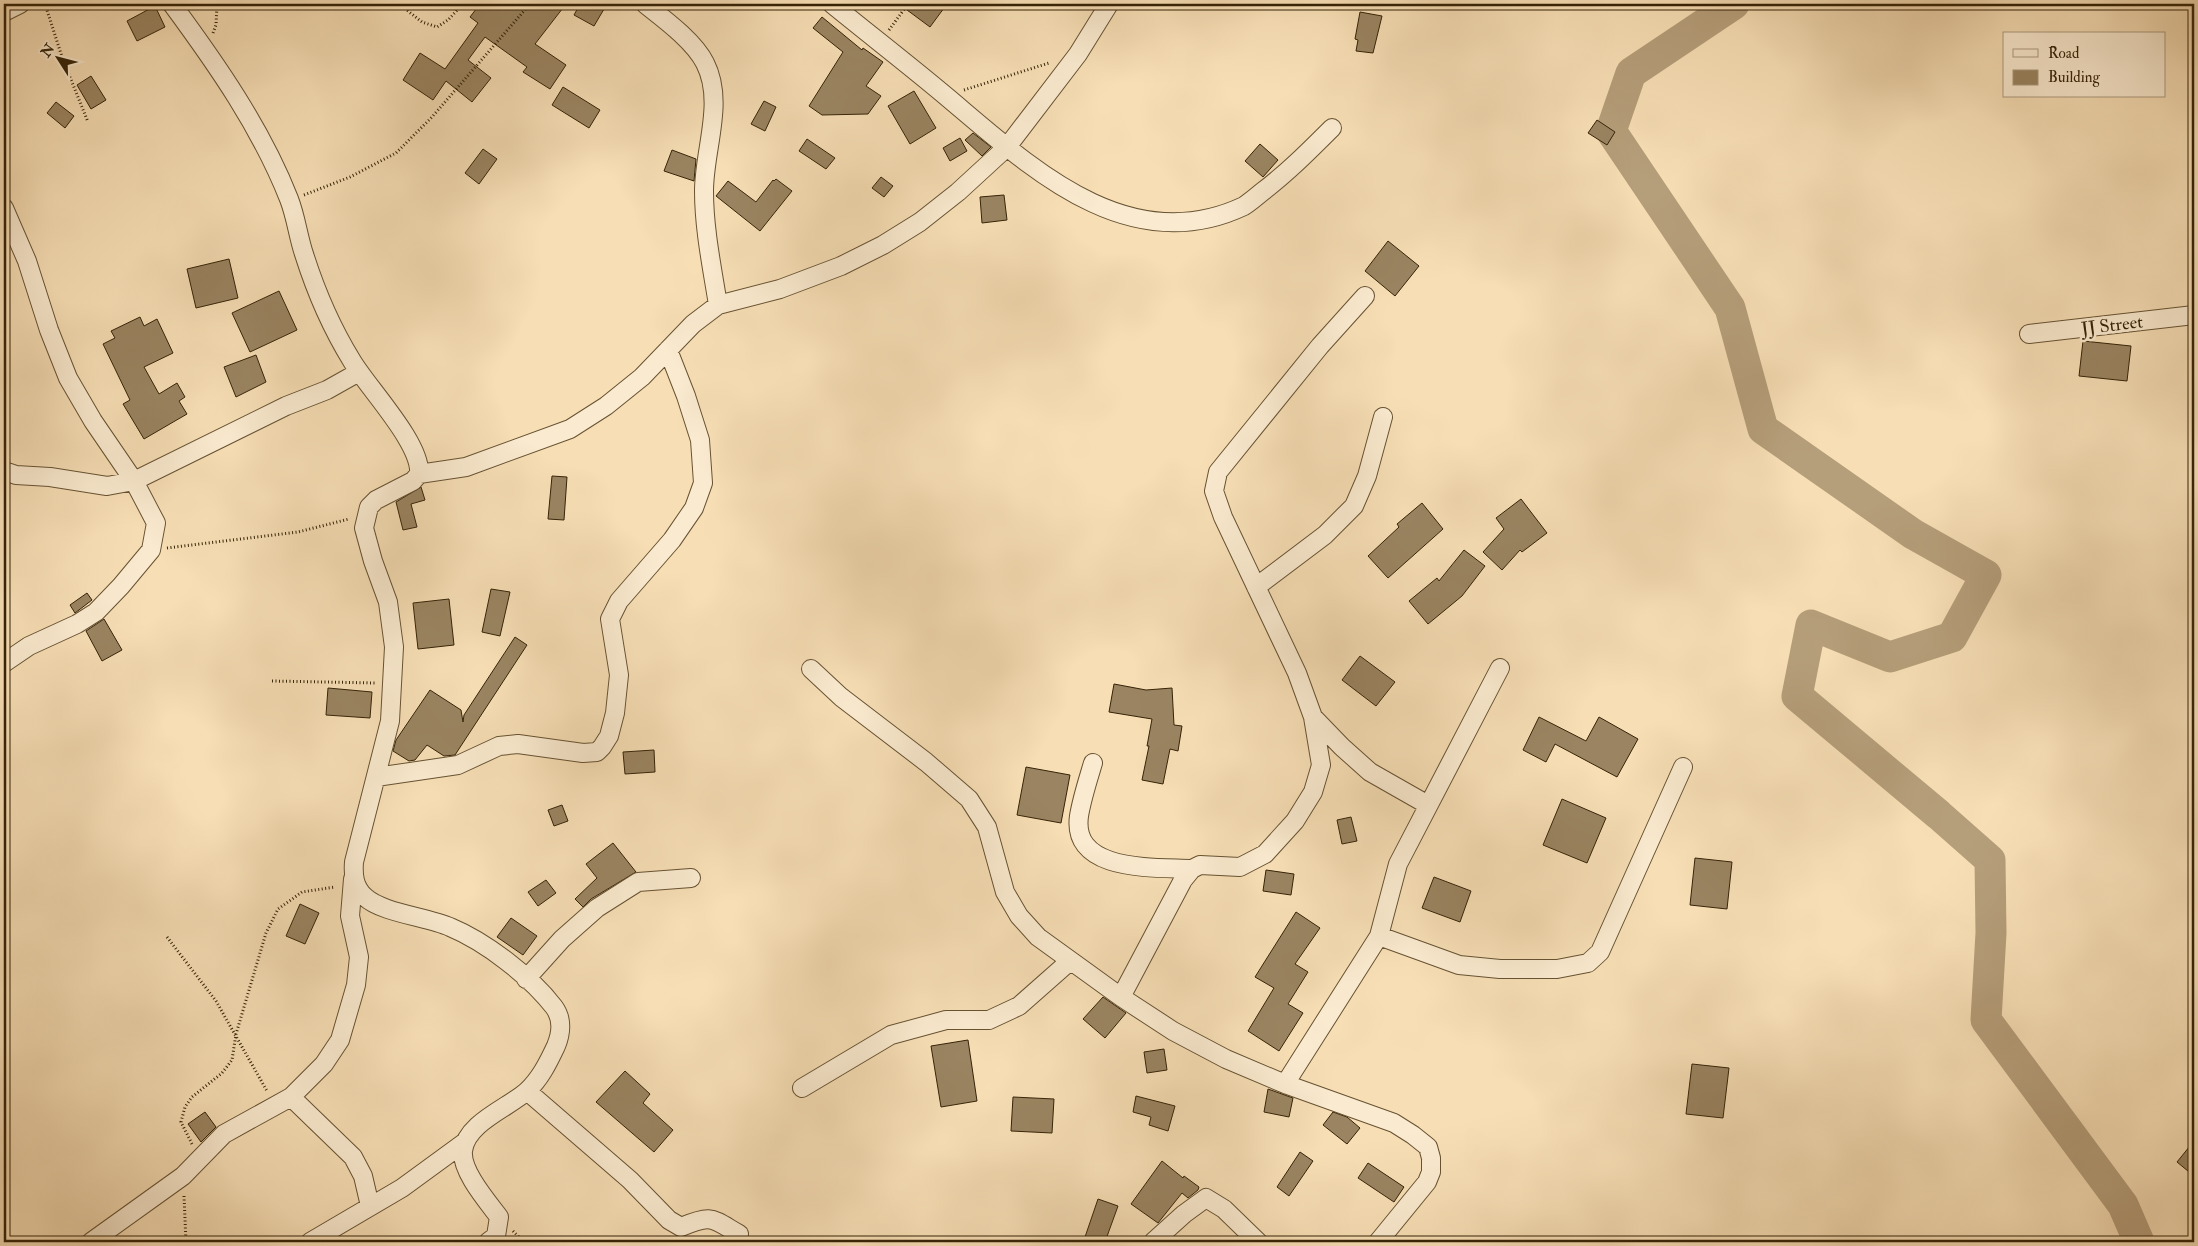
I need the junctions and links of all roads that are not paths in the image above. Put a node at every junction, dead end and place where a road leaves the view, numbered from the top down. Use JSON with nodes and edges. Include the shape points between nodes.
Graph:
{"nodes":[{"id":1,"x":20,"y":4,"type":"edge"},
{"id":2,"x":172,"y":4,"type":"edge"},
{"id":3,"x":645,"y":4,"type":"edge"},
{"id":4,"x":832,"y":4,"type":"edge"},
{"id":5,"x":1109,"y":4,"type":"edge"},
{"id":6,"x":4,"y":12,"type":"edge"},
{"id":7,"x":1332,"y":128,"type":"dead end"},
{"id":8,"x":1007,"y":148,"type":"junction"},
{"id":9,"x":4,"y":208,"type":"edge"},
{"id":10,"x":1364,"y":296,"type":"dead end"},
{"id":11,"x":718,"y":305,"type":"junction"},
{"id":12,"x":2194,"y":316,"type":"edge"},
{"id":13,"x":2030,"y":334,"type":"dead end"},
{"id":14,"x":668,"y":350,"type":"junction"},
{"id":15,"x":359,"y":372,"type":"junction"},
{"id":16,"x":1383,"y":417,"type":"dead end"},
{"id":17,"x":4,"y":471,"type":"edge"},
{"id":18,"x":419,"y":474,"type":"junction"},
{"id":19,"x":134,"y":481,"type":"junction"},
{"id":20,"x":1256,"y":587,"type":"junction"},
{"id":21,"x":4,"y":662,"type":"edge"},
{"id":22,"x":1500,"y":668,"type":"dead end"},
{"id":23,"x":811,"y":669,"type":"dead end"},
{"id":24,"x":1313,"y":717,"type":"junction"},
{"id":25,"x":1093,"y":763,"type":"dead end"},
{"id":26,"x":1683,"y":767,"type":"dead end"},
{"id":27,"x":376,"y":777,"type":"junction"},
{"id":28,"x":1428,"y":805,"type":"junction"},
{"id":29,"x":1192,"y":869,"type":"junction"},
{"id":30,"x":691,"y":878,"type":"dead end"},
{"id":31,"x":352,"y":881,"type":"junction"},
{"id":32,"x":1379,"y":936,"type":"junction"},
{"id":33,"x":1070,"y":961,"type":"junction"},
{"id":34,"x":526,"y":979,"type":"junction"},
{"id":35,"x":1121,"y":997,"type":"junction"},
{"id":36,"x":1285,"y":1084,"type":"junction"},
{"id":37,"x":802,"y":1088,"type":"dead end"},
{"id":38,"x":527,"y":1091,"type":"junction"},
{"id":39,"x":283,"y":1102,"type":"junction"},
{"id":40,"x":465,"y":1142,"type":"junction"},
{"id":41,"x":370,"y":1206,"type":"junction"},
{"id":42,"x":739,"y":1234,"type":"dead end"},
{"id":43,"x":93,"y":1242,"type":"edge"},
{"id":44,"x":310,"y":1242,"type":"edge"},
{"id":45,"x":488,"y":1242,"type":"edge"},
{"id":46,"x":1153,"y":1242,"type":"edge"},
{"id":47,"x":1258,"y":1242,"type":"edge"},
{"id":48,"x":1378,"y":1242,"type":"edge"}],
"edges":[{"from":1,"to":6,"type":"street"},
{"from":2,"to":15,"type":"street","via":[[206,51],[264,144],[289,200],[317,293],[333,331]]},
{"from":3,"to":11,"type":"street","via":[[681,33],[705,62],[713,88],[713,120],[704,191],[707,240]]},
{"from":4,"to":8,"type":"street"},
{"from":5,"to":8,"type":"street","via":[[1078,54]]},
{"from":7,"to":8,"type":"street","via":[[1285,175],[1245,205],[1186,223],[1119,214],[1058,185]]},
{"from":8,"to":11,"type":"street","via":[[920,222],[883,245],[841,266],[780,289]]},
{"from":9,"to":19,"type":"street","via":[[28,261],[68,378]]},
{"from":10,"to":20,"type":"street","via":[[1218,472],[1214,491]]},
{"from":11,"to":14,"type":"street","via":[[693,324]]},
{"from":12,"to":13,"type":"street","name":"JJ Street"},
{"from":14,"to":18,"type":"street","via":[[642,377],[570,429],[466,467]]},
{"from":14,"to":27,"type":"street","via":[[700,440],[703,483],[694,508],[672,540],[619,601],[610,619],[619,675],[610,736],[597,752],[518,744],[499,746],[458,765]]},
{"from":15,"to":18,"type":"street","via":[[408,440],[417,457]]},
{"from":15,"to":19,"type":"street"},
{"from":16,"to":20,"type":"street","via":[[1367,476],[1354,506],[1325,535]]},
{"from":17,"to":19,"type":"street","via":[[107,486]]},
{"from":18,"to":27,"type":"street","via":[[376,500],[366,515],[364,528],[388,602],[394,647],[390,721]]},
{"from":19,"to":21,"type":"street","via":[[156,523],[151,550],[96,612]]},
{"from":20,"to":24,"type":"street"},
{"from":22,"to":28,"type":"street"},
{"from":23,"to":33,"type":"street","via":[[841,697],[969,799],[987,827],[1005,892],[1019,916],[1038,937]]},
{"from":24,"to":28,"type":"street","via":[[1370,772]]},
{"from":24,"to":29,"type":"street","via":[[1321,765],[1313,792],[1295,821],[1265,854],[1240,867],[1200,865]]},
{"from":25,"to":29,"type":"street","via":[[1079,817],[1082,837],[1093,854],[1118,863]]},
{"from":26,"to":32,"type":"street","via":[[1600,952],[1588,964],[1557,969],[1459,965]]},
{"from":27,"to":31,"type":"street"},
{"from":28,"to":32,"type":"street","via":[[1398,864]]},
{"from":29,"to":35,"type":"street","via":[[1183,880]]},
{"from":30,"to":34,"type":"street","via":[[638,882],[597,908],[562,939]]},
{"from":31,"to":34,"type":"street","via":[[364,897],[380,905],[458,931]]},
{"from":31,"to":39,"type":"street","via":[[350,916],[359,957],[356,985],[340,1040],[324,1064]]},
{"from":32,"to":36,"type":"street"},
{"from":33,"to":35,"type":"street"},
{"from":33,"to":37,"type":"street","via":[[1019,1006],[989,1020],[946,1020],[891,1035]]},
{"from":34,"to":38,"type":"street","via":[[556,1009],[560,1019],[560,1034],[539,1078]]},
{"from":35,"to":36,"type":"street","via":[[1173,1031],[1226,1059]]},
{"from":36,"to":48,"type":"street","via":[[1394,1123],[1428,1147],[1431,1172],[1427,1182]]},
{"from":38,"to":40,"type":"street","via":[[486,1119]]},
{"from":38,"to":42,"type":"street","via":[[630,1180],[669,1220],[681,1227],[704,1218],[715,1220]]},
{"from":39,"to":41,"type":"street","via":[[353,1156],[363,1176]]},
{"from":39,"to":43,"type":"street","via":[[224,1134],[183,1176]]},
{"from":40,"to":41,"type":"street","via":[[402,1188]]},
{"from":40,"to":45,"type":"street","via":[[463,1154],[467,1169],[499,1217],[496,1236]]},
{"from":41,"to":44,"type":"street"},
{"from":46,"to":47,"type":"street","via":[[1206,1198],[1224,1209]]}]}
